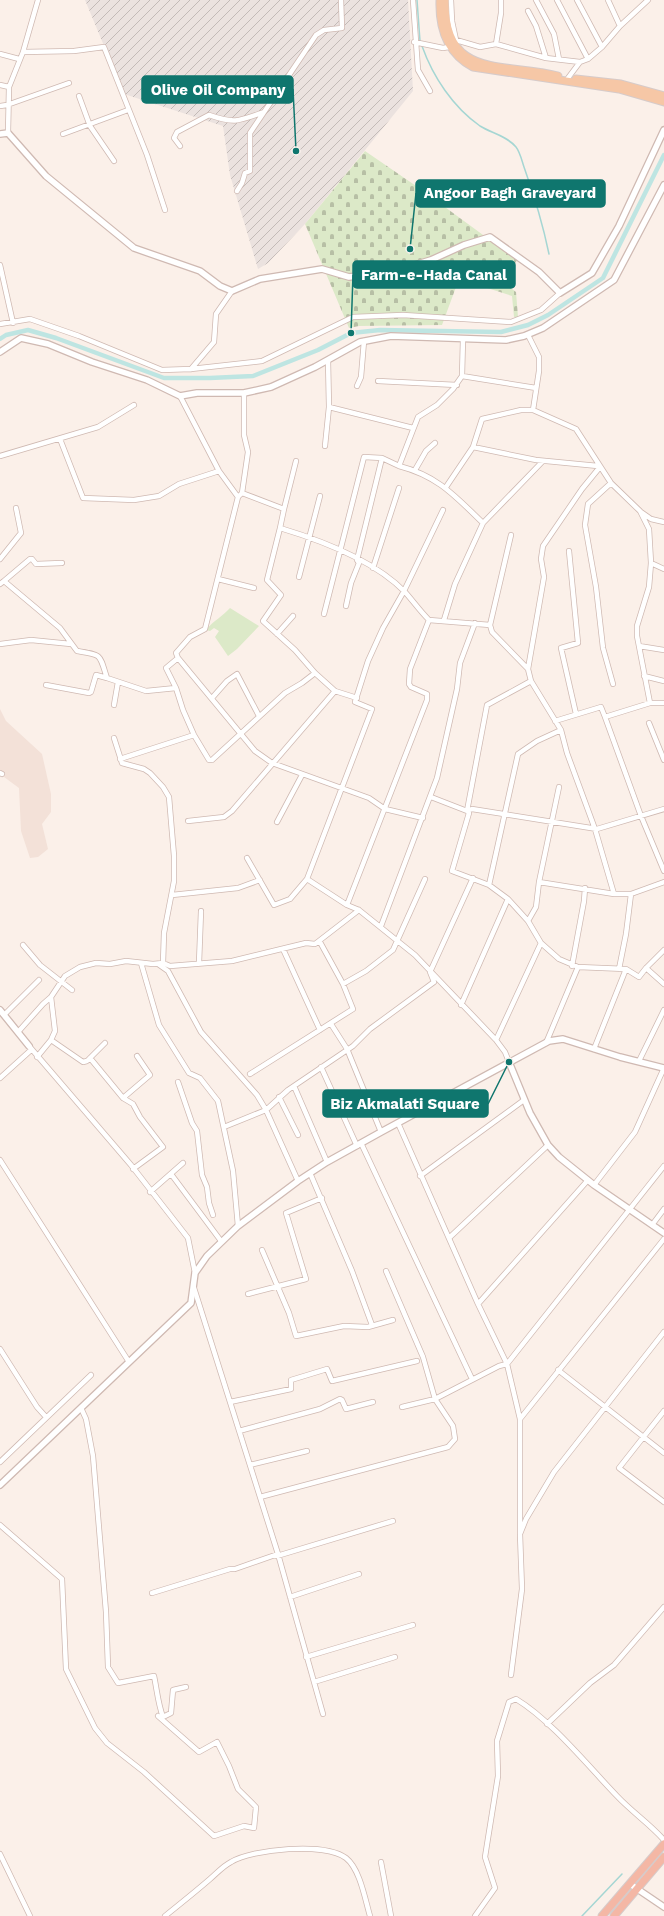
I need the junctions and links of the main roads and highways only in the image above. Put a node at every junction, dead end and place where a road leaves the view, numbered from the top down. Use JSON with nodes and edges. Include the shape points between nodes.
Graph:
{"nodes":[{"id":1,"x":440,"y":0,"type":"edge"},
{"id":2,"x":445,"y":0,"type":"edge"},
{"id":3,"x":664,"y":96,"type":"edge"},
{"id":4,"x":664,"y":102,"type":"edge"},
{"id":5,"x":664,"y":1844,"type":"edge"},
{"id":6,"x":664,"y":1857,"type":"edge"},
{"id":7,"x":602,"y":1916,"type":"edge"},
{"id":8,"x":614,"y":1916,"type":"edge"}],
"edges":[{"from":1,"to":4,"type":"main road","via":[[443,30],[449,47],[458,58],[473,67],[619,89]]},
{"from":2,"to":3,"type":"main road","via":[[454,44],[462,54],[475,62],[620,84]]},
{"from":5,"to":7,"type":"highway"},
{"from":6,"to":8,"type":"highway"}]}
